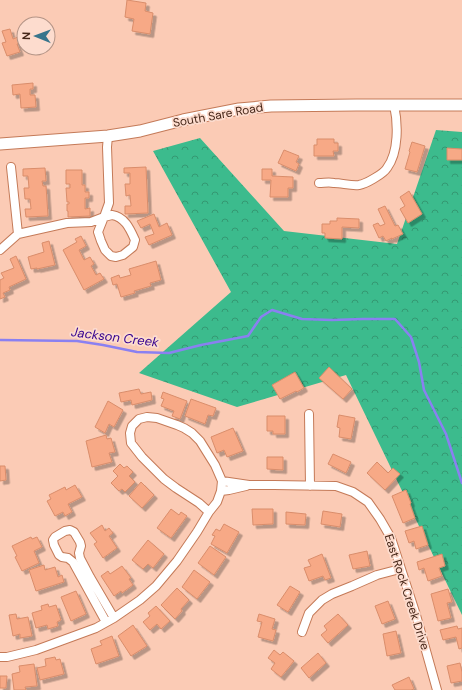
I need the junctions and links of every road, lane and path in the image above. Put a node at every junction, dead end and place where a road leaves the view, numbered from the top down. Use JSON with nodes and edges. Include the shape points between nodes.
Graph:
{"nodes":[{"id":1,"x":394,"y":105,"type":"junction"},
{"id":2,"x":462,"y":105,"type":"edge"},
{"id":3,"x":108,"y":136,"type":"junction"},
{"id":4,"x":0,"y":144,"type":"edge"},
{"id":5,"x":11,"y":167,"type":"dead end"},
{"id":6,"x":319,"y":183,"type":"dead end"},
{"id":7,"x":104,"y":217,"type":"junction"},
{"id":8,"x":18,"y":234,"type":"junction"},
{"id":9,"x":0,"y":250,"type":"edge"},
{"id":10,"x":309,"y":414,"type":"dead end"},
{"id":11,"x":222,"y":481,"type":"junction"},
{"id":12,"x":249,"y":485,"type":"junction"},
{"id":13,"x":310,"y":486,"type":"junction"},
{"id":14,"x":221,"y":491,"type":"junction"},
{"id":15,"x":208,"y":512,"type":"junction"},
{"id":16,"x":79,"y":553,"type":"junction"},
{"id":17,"x":68,"y":558,"type":"junction"},
{"id":18,"x":400,"y":569,"type":"junction"},
{"id":19,"x":87,"y":578,"type":"junction"},
{"id":20,"x":114,"y":618,"type":"junction"},
{"id":21,"x":106,"y":622,"type":"junction"},
{"id":22,"x":302,"y":632,"type":"dead end"},
{"id":23,"x":0,"y":657,"type":"edge"},
{"id":24,"x":437,"y":690,"type":"edge"}],
"edges":[{"from":1,"to":2,"type":"main road","name":"South Sare Road"},
{"from":1,"to":3,"type":"main road","name":"South Sare Road","via":[[239,109]]},
{"from":1,"to":6,"type":"street","via":[[396,146],[387,169],[367,183]]},
{"from":3,"to":4,"type":"main road","name":"South Sare Road"},
{"from":3,"to":7,"type":"street","via":[[109,203]]},
{"from":5,"to":8,"type":"street"},
{"from":7,"to":7,"type":"street","via":[[118,216],[129,227],[135,240],[133,247],[123,255],[110,256],[105,250],[98,232]]},
{"from":7,"to":8,"type":"street","via":[[91,222],[67,223]]},
{"from":8,"to":9,"type":"street"},
{"from":10,"to":13,"type":"street"},
{"from":11,"to":12,"type":"street","name":"East Rock Creek Drive"},
{"from":11,"to":14,"type":"street"},
{"from":11,"to":15,"type":"street","via":[[200,441],[184,428],[147,416],[132,426],[131,443],[142,457],[164,479]]},
{"from":12,"to":13,"type":"street","name":"East Rock Creek Drive"},
{"from":12,"to":14,"type":"street","name":"East Rock Creek Drive"},
{"from":13,"to":18,"type":"street","name":"East Rock Creek Drive","via":[[336,486],[353,492],[368,502],[391,538]]},
{"from":14,"to":15,"type":"street","via":[[217,502]]},
{"from":15,"to":20,"type":"street","via":[[177,562],[156,586]]},
{"from":16,"to":17,"type":"street"},
{"from":16,"to":17,"type":"street","via":[[81,546],[74,532],[65,531],[53,540],[59,555]]},
{"from":16,"to":19,"type":"street"},
{"from":17,"to":19,"type":"street"},
{"from":18,"to":22,"type":"street","via":[[377,575],[322,600],[309,613]]},
{"from":18,"to":24,"type":"street","name":"East Rock Creek Drive"},
{"from":19,"to":20,"type":"street"},
{"from":19,"to":21,"type":"street"},
{"from":20,"to":21,"type":"street"},
{"from":21,"to":23,"type":"street","via":[[36,650]]}]}
